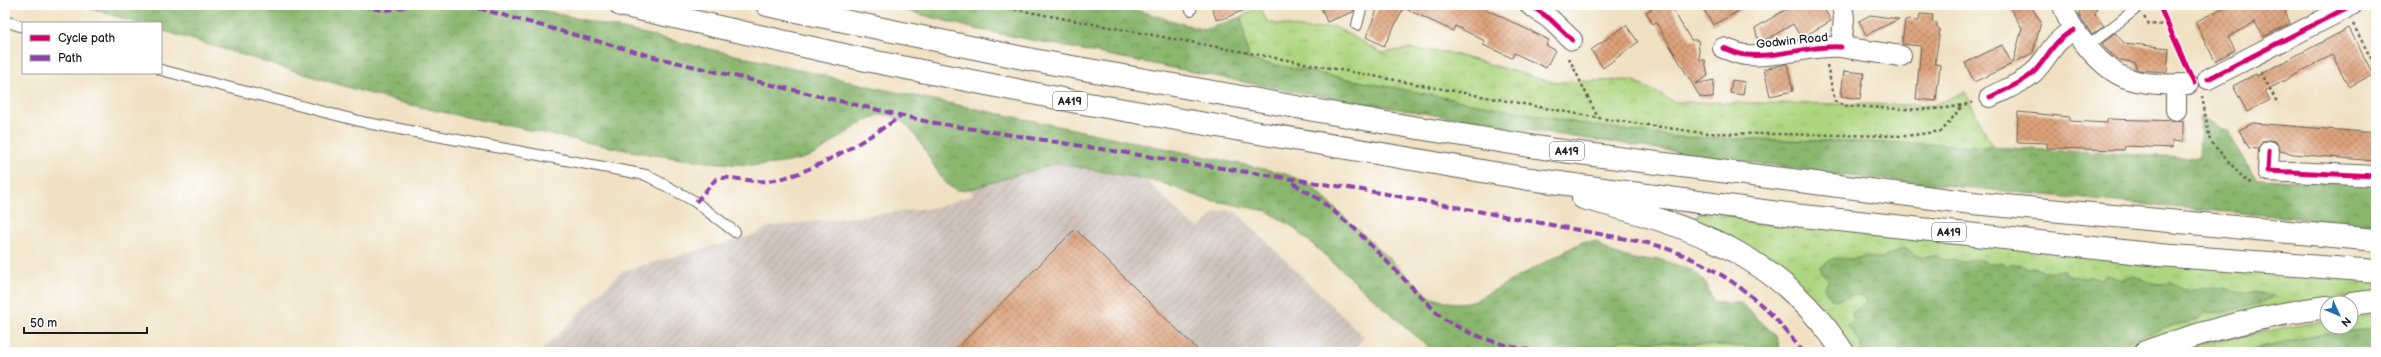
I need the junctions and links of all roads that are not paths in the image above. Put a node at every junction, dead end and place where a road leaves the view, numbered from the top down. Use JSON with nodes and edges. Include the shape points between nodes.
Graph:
{"nodes":[{"id":1,"x":621,"y":5,"type":"edge"},
{"id":2,"x":766,"y":5,"type":"edge"},
{"id":3,"x":1362,"y":5,"type":"edge"},
{"id":4,"x":1530,"y":5,"type":"edge"},
{"id":5,"x":1842,"y":5,"type":"edge"},
{"id":6,"x":2064,"y":5,"type":"edge"},
{"id":7,"x":2137,"y":8,"type":"road end"},
{"id":8,"x":2351,"y":12,"type":"edge"},
{"id":9,"x":5,"y":21,"type":"edge"},
{"id":10,"x":1357,"y":25,"type":"dead end"},
{"id":11,"x":22,"y":27,"type":"edge"},
{"id":12,"x":2074,"y":30,"type":"junction"},
{"id":13,"x":1572,"y":40,"type":"road end"},
{"id":14,"x":1835,"y":46,"type":"junction"},
{"id":15,"x":2088,"y":46,"type":"junction"},
{"id":16,"x":1723,"y":48,"type":"dead end"},
{"id":17,"x":1901,"y":56,"type":"dead end"},
{"id":18,"x":162,"y":70,"type":"edge"},
{"id":19,"x":2191,"y":83,"type":"junction"},
{"id":20,"x":1990,"y":97,"type":"road end"},
{"id":21,"x":2176,"y":110,"type":"dead end"},
{"id":22,"x":2269,"y":151,"type":"dead end"},
{"id":23,"x":2376,"y":176,"type":"edge"},
{"id":24,"x":1523,"y":178,"type":"junction"},
{"id":25,"x":735,"y":232,"type":"dead end"},
{"id":26,"x":2376,"y":240,"type":"edge"},
{"id":27,"x":2376,"y":271,"type":"edge"},
{"id":28,"x":2376,"y":301,"type":"edge"},
{"id":29,"x":2359,"y":303,"type":"edge"},
{"id":30,"x":2319,"y":308,"type":"edge"},
{"id":31,"x":1843,"y":352,"type":"edge"},
{"id":32,"x":2145,"y":352,"type":"edge"}],
"edges":[{"from":1,"to":24,"type":"highway","number":"A419","via":[[866,60],[1077,102]]},
{"from":2,"to":26,"type":"highway","number":"A419","via":[[1063,66],[1554,150],[1972,203]]},
{"from":3,"to":10,"type":"lane"},
{"from":4,"to":13,"type":"street","via":[[1550,19]]},
{"from":5,"to":14,"type":"street","name":"Godwin Road","via":[[1844,18]]},
{"from":6,"to":12,"type":"street"},
{"from":7,"to":15,"type":"lane"},
{"from":8,"to":19,"type":"street"},
{"from":9,"to":11,"type":"lane"},
{"from":12,"to":15,"type":"street"},
{"from":12,"to":20,"type":"street","via":[[2058,40],[2033,73]]},
{"from":14,"to":16,"type":"street","name":"Godwin Road","via":[[1769,55],[1746,55]]},
{"from":14,"to":17,"type":"street","name":"Godwin Road"},
{"from":15,"to":19,"type":"street","via":[[2120,76],[2144,83]]},
{"from":18,"to":25,"type":"lane","via":[[367,123],[646,175],[694,201]]},
{"from":19,"to":21,"type":"street"},
{"from":22,"to":23,"type":"street","via":[[2268,171]]},
{"from":24,"to":27,"type":"highway","number":"A419","via":[[1794,215],[2159,255]]},
{"from":24,"to":31,"type":"highway","number":"A419","via":[[1567,194],[1671,222],[1736,251],[1774,277],[1797,297],[1833,336]]},
{"from":28,"to":29,"type":"highway"},
{"from":30,"to":32,"type":"highway","via":[[2291,312],[2197,334]]}]}
